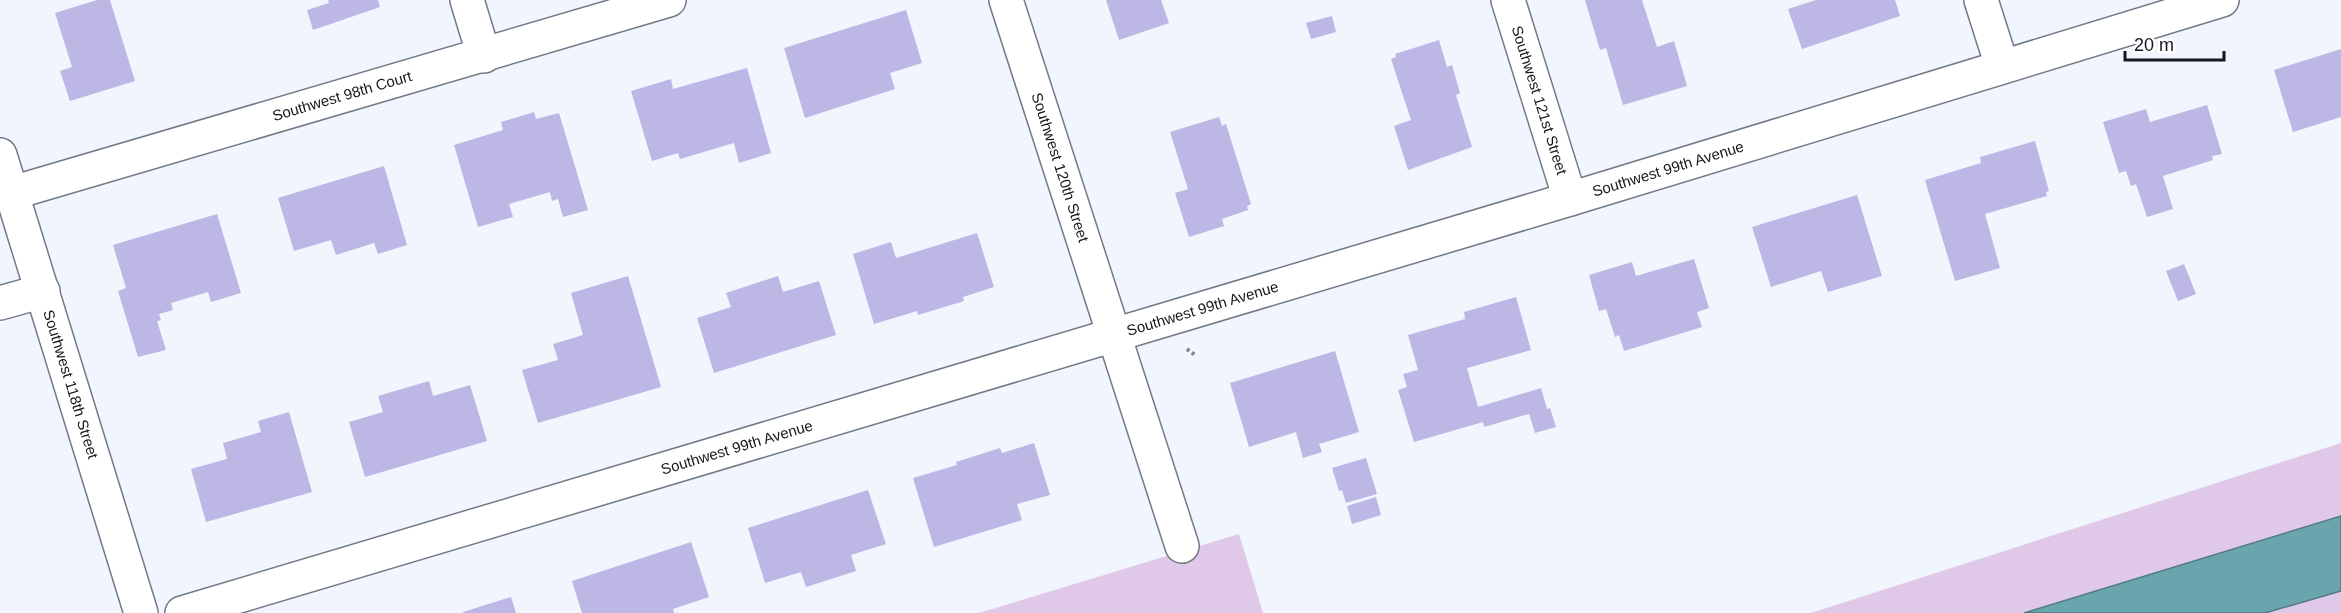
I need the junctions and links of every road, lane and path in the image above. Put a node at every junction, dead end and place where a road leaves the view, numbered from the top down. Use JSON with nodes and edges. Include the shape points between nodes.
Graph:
{"nodes":[{"id":1,"x":466,"y":0,"type":"edge"},
{"id":2,"x":669,"y":0,"type":"edge"},
{"id":3,"x":1006,"y":0,"type":"edge"},
{"id":4,"x":1508,"y":0,"type":"edge"},
{"id":5,"x":1981,"y":0,"type":"edge"},
{"id":6,"x":2222,"y":0,"type":"edge"},
{"id":7,"x":484,"y":56,"type":"junction"},
{"id":8,"x":2002,"y":66,"type":"junction"},
{"id":9,"x":0,"y":155,"type":"edge"},
{"id":10,"x":12,"y":193,"type":"junction"},
{"id":11,"x":1570,"y":199,"type":"junction"},
{"id":12,"x":43,"y":291,"type":"junction"},
{"id":13,"x":0,"y":303,"type":"edge"},
{"id":14,"x":1114,"y":335,"type":"junction"},
{"id":15,"x":1182,"y":546,"type":"dead end"},
{"id":16,"x":141,"y":613,"type":"edge"},
{"id":17,"x":182,"y":613,"type":"edge"}],
"edges":[{"from":1,"to":7,"type":"street"},
{"from":2,"to":7,"type":"street","name":"Southwest 98th Court"},
{"from":3,"to":14,"type":"street","name":"Southwest 120th Street"},
{"from":4,"to":11,"type":"street","name":"Southwest 121st Street"},
{"from":5,"to":8,"type":"street"},
{"from":6,"to":8,"type":"street","name":"Southwest 99th Avenue"},
{"from":7,"to":10,"type":"street","name":"Southwest 98th Court"},
{"from":8,"to":11,"type":"street","name":"Southwest 99th Avenue"},
{"from":9,"to":10,"type":"street","name":"Southwest 118th Street"},
{"from":10,"to":12,"type":"street","name":"Southwest 118th Street"},
{"from":11,"to":14,"type":"street","name":"Southwest 99th Avenue"},
{"from":12,"to":13,"type":"street"},
{"from":12,"to":16,"type":"street","name":"Southwest 118th Street"},
{"from":14,"to":15,"type":"street","name":"Southwest 120th Street"},
{"from":14,"to":17,"type":"street","name":"Southwest 99th Avenue"}]}
